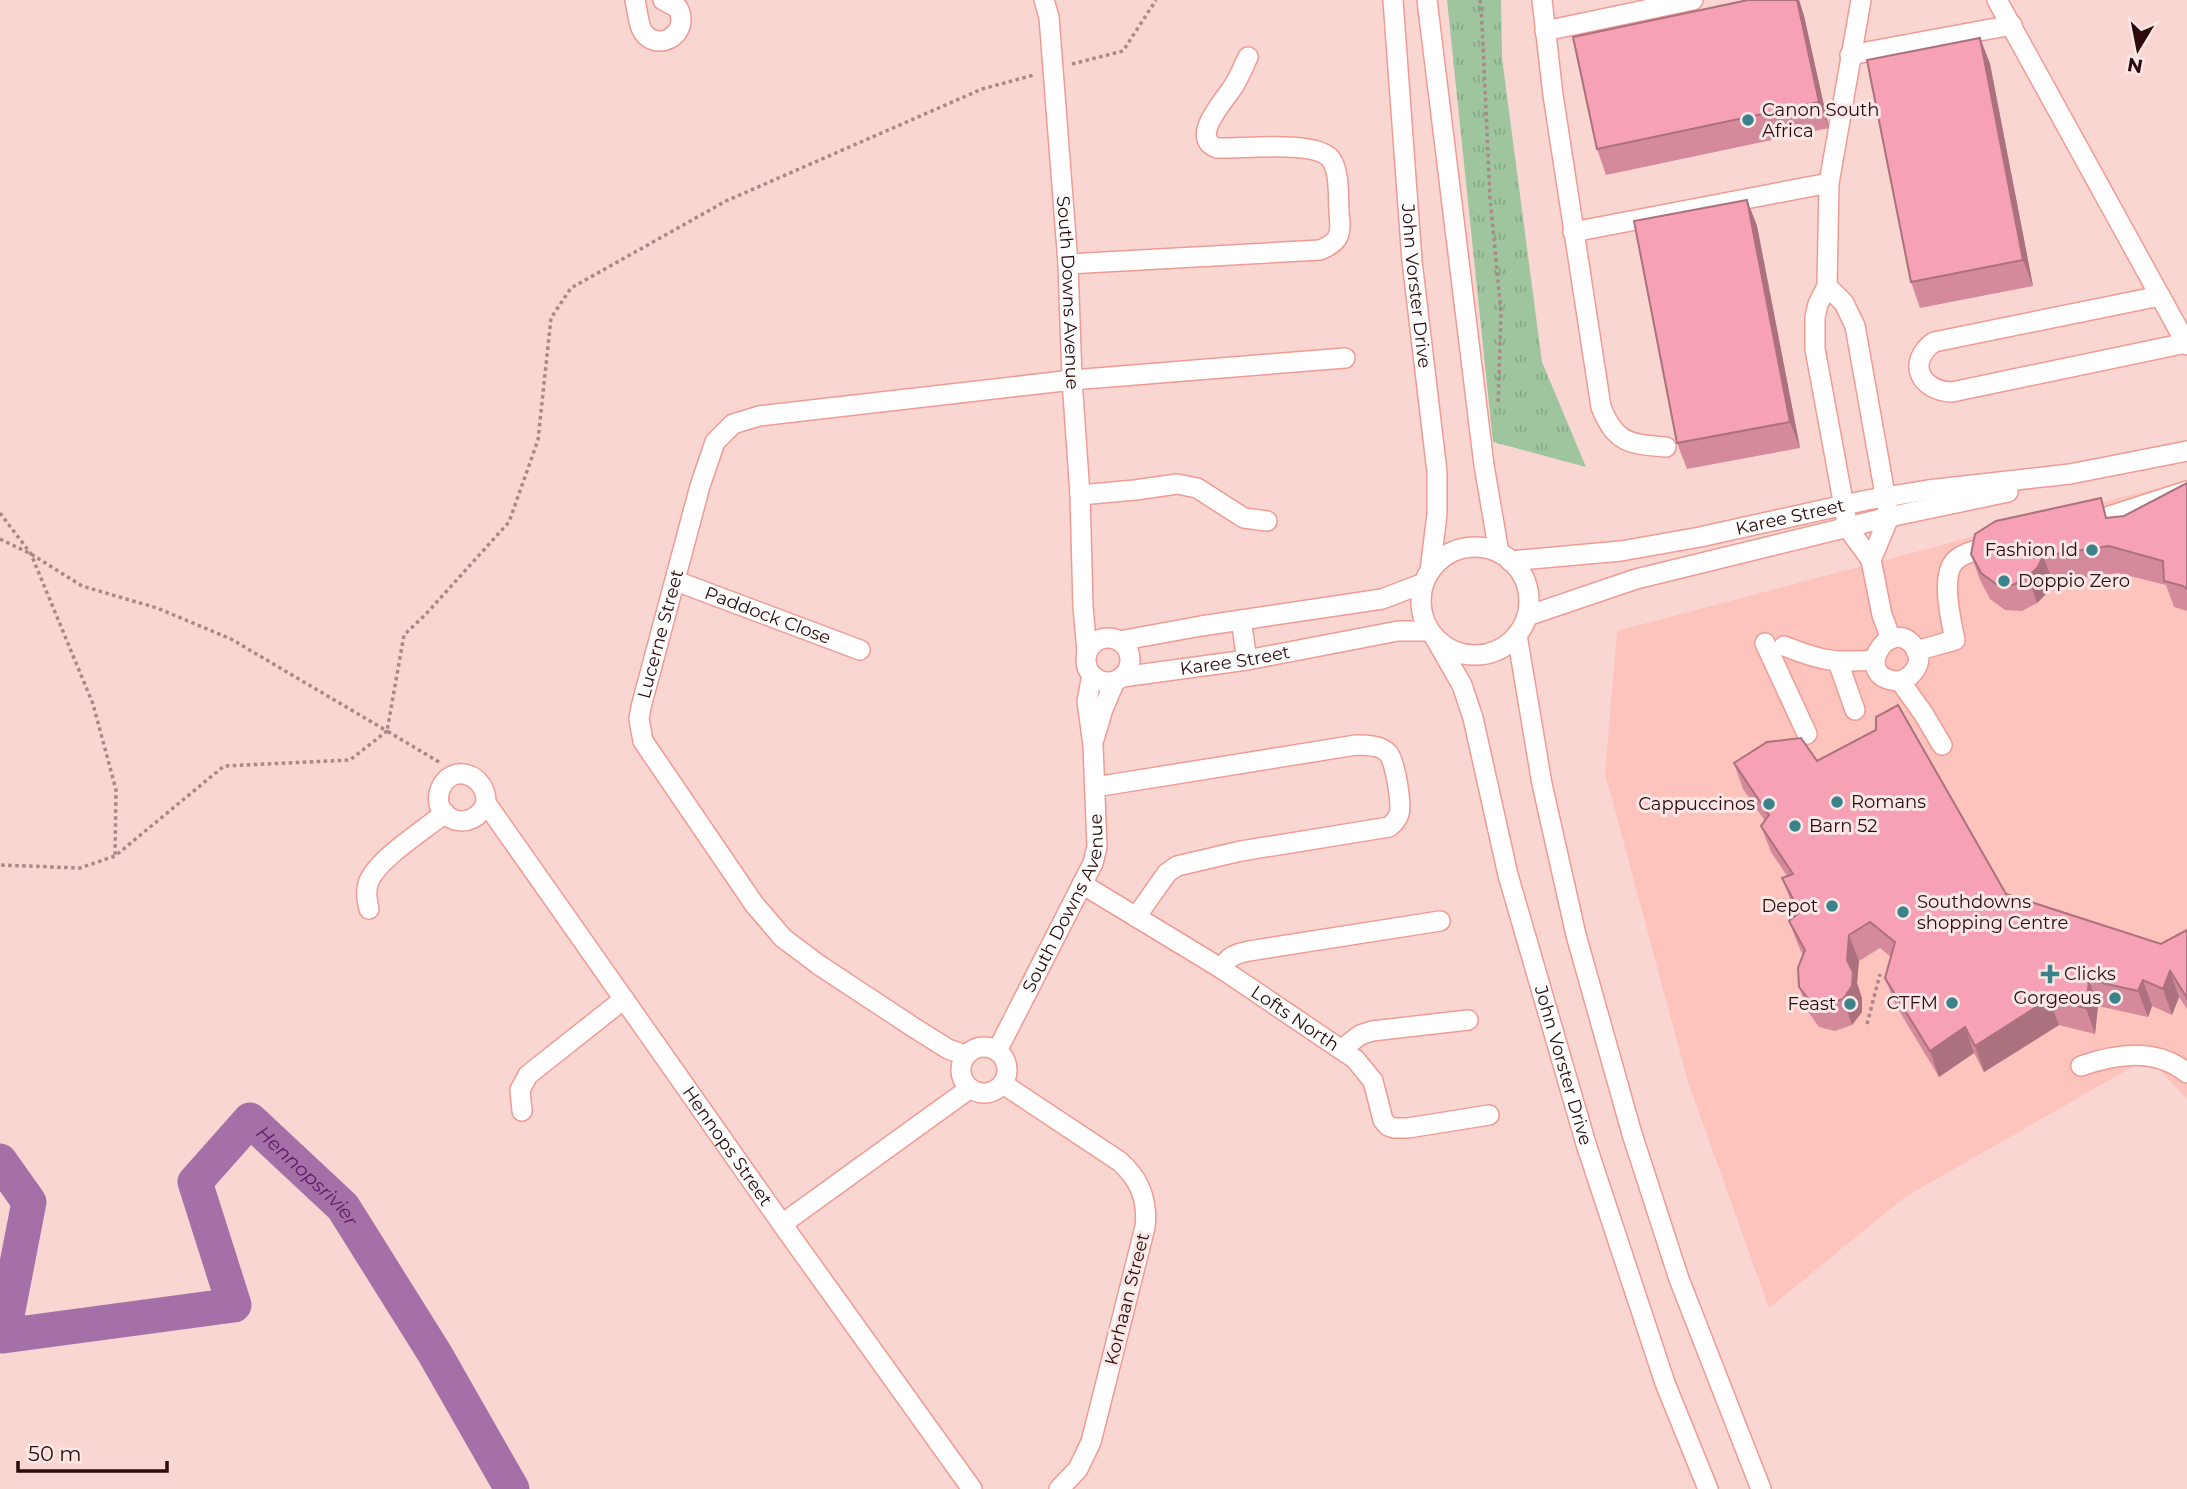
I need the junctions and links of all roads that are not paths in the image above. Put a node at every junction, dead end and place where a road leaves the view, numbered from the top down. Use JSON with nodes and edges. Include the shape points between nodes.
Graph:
{"nodes":[{"id":1,"x":663,"y":0,"type":"edge"},
{"id":2,"x":1044,"y":0,"type":"edge"},
{"id":3,"x":1393,"y":0,"type":"edge"},
{"id":4,"x":1427,"y":0,"type":"edge"},
{"id":5,"x":1542,"y":0,"type":"edge"},
{"id":6,"x":1693,"y":0,"type":"edge"},
{"id":7,"x":1862,"y":0,"type":"edge"},
{"id":8,"x":1997,"y":0,"type":"edge"},
{"id":9,"x":637,"y":1,"type":"edge"},
{"id":10,"x":2012,"y":25,"type":"junction"},
{"id":11,"x":1545,"y":31,"type":"junction"},
{"id":12,"x":1850,"y":55,"type":"junction"},
{"id":13,"x":1248,"y":57,"type":"dead end"},
{"id":14,"x":1829,"y":183,"type":"junction"},
{"id":15,"x":1573,"y":232,"type":"junction"},
{"id":16,"x":1068,"y":264,"type":"junction"},
{"id":17,"x":1827,"y":286,"type":"junction"},
{"id":18,"x":2160,"y":296,"type":"junction"},
{"id":19,"x":2186,"y":344,"type":"edge"},
{"id":20,"x":1345,"y":358,"type":"dead end"},
{"id":21,"x":1072,"y":380,"type":"junction"},
{"id":22,"x":1666,"y":447,"type":"dead end"},
{"id":23,"x":2187,"y":451,"type":"edge"},
{"id":24,"x":2070,"y":474,"type":"junction"},
{"id":25,"x":2187,"y":491,"type":"edge"},
{"id":26,"x":1080,"y":495,"type":"junction"},
{"id":27,"x":1886,"y":497,"type":"junction"},
{"id":28,"x":1843,"y":506,"type":"junction"},
{"id":29,"x":1889,"y":517,"type":"junction"},
{"id":30,"x":1267,"y":521,"type":"dead end"},
{"id":31,"x":1848,"y":528,"type":"junction"},
{"id":32,"x":2062,"y":530,"type":"edge"},
{"id":33,"x":2012,"y":542,"type":"edge"},
{"id":34,"x":1505,"y":557,"type":"junction"},
{"id":35,"x":1871,"y":560,"type":"junction"},
{"id":36,"x":1427,"y":577,"type":"junction"},
{"id":37,"x":676,"y":581,"type":"junction"},
{"id":38,"x":1083,"y":585,"type":"junction"},
{"id":39,"x":1527,"y":616,"type":"junction"},
{"id":40,"x":1241,"y":620,"type":"junction"},
{"id":41,"x":1432,"y":635,"type":"junction"},
{"id":42,"x":1517,"y":635,"type":"junction"},
{"id":43,"x":1113,"y":639,"type":"junction"},
{"id":44,"x":1891,"y":639,"type":"junction"},
{"id":45,"x":860,"y":650,"type":"dead end"},
{"id":46,"x":1916,"y":651,"type":"junction"},
{"id":47,"x":1087,"y":652,"type":"junction"},
{"id":48,"x":1247,"y":660,"type":"junction"},
{"id":49,"x":1875,"y":660,"type":"junction"},
{"id":50,"x":1838,"y":662,"type":"junction"},
{"id":51,"x":1092,"y":675,"type":"junction"},
{"id":52,"x":1119,"y":679,"type":"junction"},
{"id":53,"x":1900,"y":681,"type":"junction"},
{"id":54,"x":1855,"y":709,"type":"dead end"},
{"id":55,"x":1807,"y":734,"type":"dead end"},
{"id":56,"x":1093,"y":745,"type":"junction"},
{"id":57,"x":1942,"y":745,"type":"dead end"},
{"id":58,"x":1095,"y":787,"type":"junction"},
{"id":59,"x":486,"y":803,"type":"junction"},
{"id":60,"x":444,"y":813,"type":"junction"},
{"id":61,"x":1082,"y":884,"type":"junction"},
{"id":62,"x":369,"y":909,"type":"dead end"},
{"id":63,"x":1136,"y":917,"type":"junction"},
{"id":64,"x":1440,"y":921,"type":"dead end"},
{"id":65,"x":1222,"y":969,"type":"junction"},
{"id":66,"x":624,"y":999,"type":"junction"},
{"id":67,"x":1468,"y":1020,"type":"dead end"},
{"id":68,"x":1342,"y":1049,"type":"junction"},
{"id":69,"x":997,"y":1051,"type":"junction"},
{"id":70,"x":965,"y":1055,"type":"junction"},
{"id":71,"x":2081,"y":1066,"type":"dead end"},
{"id":72,"x":2187,"y":1073,"type":"edge"},
{"id":73,"x":1003,"y":1084,"type":"junction"},
{"id":74,"x":969,"y":1089,"type":"junction"},
{"id":75,"x":522,"y":1111,"type":"dead end"},
{"id":76,"x":1489,"y":1115,"type":"dead end"},
{"id":77,"x":782,"y":1224,"type":"junction"},
{"id":78,"x":972,"y":1489,"type":"edge"},
{"id":79,"x":1059,"y":1489,"type":"edge"},
{"id":80,"x":1709,"y":1489,"type":"edge"},
{"id":81,"x":1761,"y":1489,"type":"edge"}],
"edges":[{"from":1,"to":9,"type":"street","via":[[678,8],[681,22],[677,33],[660,41],[643,32]]},
{"from":2,"to":16,"type":"street","name":"South Downs Avenue"},
{"from":3,"to":36,"type":"street","name":"John Vorster Drive","via":[[1412,261],[1437,472],[1437,514]]},
{"from":4,"to":34,"type":"street","via":[[1484,466]]},
{"from":5,"to":11,"type":"street"},
{"from":6,"to":11,"type":"street"},
{"from":7,"to":12,"type":"street"},
{"from":8,"to":10,"type":"street"},
{"from":10,"to":12,"type":"street"},
{"from":10,"to":18,"type":"street"},
{"from":11,"to":15,"type":"street"},
{"from":12,"to":14,"type":"street"},
{"from":13,"to":16,"type":"street","via":[[1210,122],[1207,140],[1217,148],[1305,147],[1330,158],[1336,170],[1341,225],[1333,244],[1320,250]]},
{"from":14,"to":15,"type":"street"},
{"from":14,"to":17,"type":"street"},
{"from":15,"to":22,"type":"street","via":[[1599,396],[1608,426],[1624,440]]},
{"from":16,"to":21,"type":"street","name":"South Downs Avenue"},
{"from":17,"to":27,"type":"street","via":[[1855,326]]},
{"from":17,"to":28,"type":"street","via":[[1818,304],[1814,340]]},
{"from":18,"to":19,"type":"street"},
{"from":18,"to":19,"type":"street","via":[[1934,342],[1924,348],[1918,362],[1920,373],[1929,387],[1952,392]]},
{"from":20,"to":21,"type":"street","name":"Lucerne Street"},
{"from":21,"to":26,"type":"street","name":"South Downs Avenue"},
{"from":21,"to":37,"type":"street","name":"Lucerne Street","via":[[760,416],[733,424],[715,442]]},
{"from":23,"to":24,"type":"street","name":"Karee Street"},
{"from":24,"to":27,"type":"street","name":"Karee Street"},
{"from":24,"to":29,"type":"street","name":"Karee Street","via":[[2015,491]]},
{"from":25,"to":32,"type":"street"},
{"from":26,"to":30,"type":"street","via":[[1177,484],[1197,488],[1244,518]]},
{"from":26,"to":38,"type":"street","name":"South Downs Avenue"},
{"from":27,"to":28,"type":"street","name":"Karee Street"},
{"from":27,"to":29,"type":"street"},
{"from":28,"to":31,"type":"street"},
{"from":28,"to":34,"type":"street","name":"Karee Street","via":[[1621,551]]},
{"from":29,"to":31,"type":"street","name":"Karee Street"},
{"from":29,"to":35,"type":"street"},
{"from":31,"to":35,"type":"street"},
{"from":31,"to":39,"type":"street","name":"Karee Street","via":[[1636,579]]},
{"from":33,"to":46,"type":"street","via":[[1955,560],[1948,584],[1955,640]]},
{"from":34,"to":36,"type":"street","via":[[1480,548],[1461,549],[1443,557]]},
{"from":34,"to":39,"type":"street","via":[[1523,576],[1529,596]]},
{"from":35,"to":44,"type":"street"},
{"from":36,"to":40,"type":"street","via":[[1382,599]]},
{"from":36,"to":41,"type":"street","via":[[1420,600]]},
{"from":37,"to":45,"type":"street","name":"Paddock Close"},
{"from":37,"to":70,"type":"street","name":"Lucerne Street","via":[[639,719],[649,751],[754,904],[783,938],[913,1027]]},
{"from":38,"to":43,"type":"street","name":"South Downs Avenue"},
{"from":38,"to":47,"type":"street","name":"South Downs Avenue"},
{"from":39,"to":42,"type":"street"},
{"from":40,"to":43,"type":"street"},
{"from":40,"to":48,"type":"street"},
{"from":41,"to":42,"type":"street","via":[[1449,649],[1467,655],[1503,648]]},
{"from":41,"to":48,"type":"street","name":"Karee Street","via":[[1398,631]]},
{"from":41,"to":80,"type":"street","name":"John Vorster Drive","via":[[1462,685],[1473,718],[1508,875],[1586,1144],[1665,1383]]},
{"from":42,"to":81,"type":"street","via":[[1542,784],[1572,921],[1628,1121],[1679,1279]]},
{"from":43,"to":47,"type":"street","via":[[1095,642]]},
{"from":43,"to":52,"type":"street","via":[[1128,649],[1130,661]]},
{"from":44,"to":46,"type":"street","via":[[1908,641]]},
{"from":44,"to":49,"type":"street","via":[[1880,646]]},
{"from":46,"to":53,"type":"street","via":[[1916,670]]},
{"from":47,"to":51,"type":"street","via":[[1086,664]]},
{"from":48,"to":52,"type":"street","name":"Karee Street"},
{"from":49,"to":50,"type":"street"},
{"from":49,"to":53,"type":"street","via":[[1883,676]]},
{"from":50,"to":54,"type":"street"},
{"from":50,"to":55,"type":"street","via":[[1774,644]]},
{"from":51,"to":52,"type":"street","via":[[1102,682]]},
{"from":51,"to":56,"type":"street","name":"South Downs Avenue","via":[[1087,701]]},
{"from":52,"to":56,"type":"street","name":"South Downs Avenue","via":[[1099,719]]},
{"from":53,"to":57,"type":"street"},
{"from":56,"to":58,"type":"street","name":"South Downs Avenue"},
{"from":58,"to":61,"type":"street","name":"South Downs Avenue","via":[[1097,847]]},
{"from":58,"to":63,"type":"street","via":[[1356,745],[1380,748],[1393,762],[1400,810],[1389,827],[1177,866],[1162,879]]},
{"from":59,"to":60,"type":"street","via":[[478,815],[465,821]]},
{"from":59,"to":60,"type":"street","name":"Hennops Street","via":[[480,782],[460,774],[442,785],[439,800]]},
{"from":59,"to":66,"type":"street","name":"Hennops Street"},
{"from":60,"to":62,"type":"street","via":[[383,861],[366,892]]},
{"from":61,"to":63,"type":"street","name":"Lofts North"},
{"from":61,"to":69,"type":"street","name":"South Downs Avenue"},
{"from":63,"to":65,"type":"street","name":"Lofts North"},
{"from":64,"to":65,"type":"street","via":[[1233,954]]},
{"from":65,"to":68,"type":"street","name":"Lofts North"},
{"from":66,"to":75,"type":"street","via":[[528,1075],[520,1090]]},
{"from":66,"to":77,"type":"street","name":"Hennops Street"},
{"from":67,"to":68,"type":"street","via":[[1372,1031]]},
{"from":68,"to":76,"type":"street","name":"Lofts North","via":[[1373,1081],[1388,1126],[1408,1128]]},
{"from":69,"to":70,"type":"street","via":[[984,1047]]},
{"from":69,"to":73,"type":"street","via":[[1007,1066]]},
{"from":70,"to":74,"type":"street","via":[[960,1073]]},
{"from":71,"to":72,"type":"street","via":[[2124,1054],[2141,1055],[2166,1060]]},
{"from":73,"to":74,"type":"street","via":[[987,1093]]},
{"from":73,"to":79,"type":"street","name":"Korhaan Street","via":[[1132,1172],[1146,1205],[1145,1227],[1091,1442],[1077,1469]]},
{"from":74,"to":77,"type":"street"},
{"from":77,"to":78,"type":"street","name":"Hennops Street"}]}
